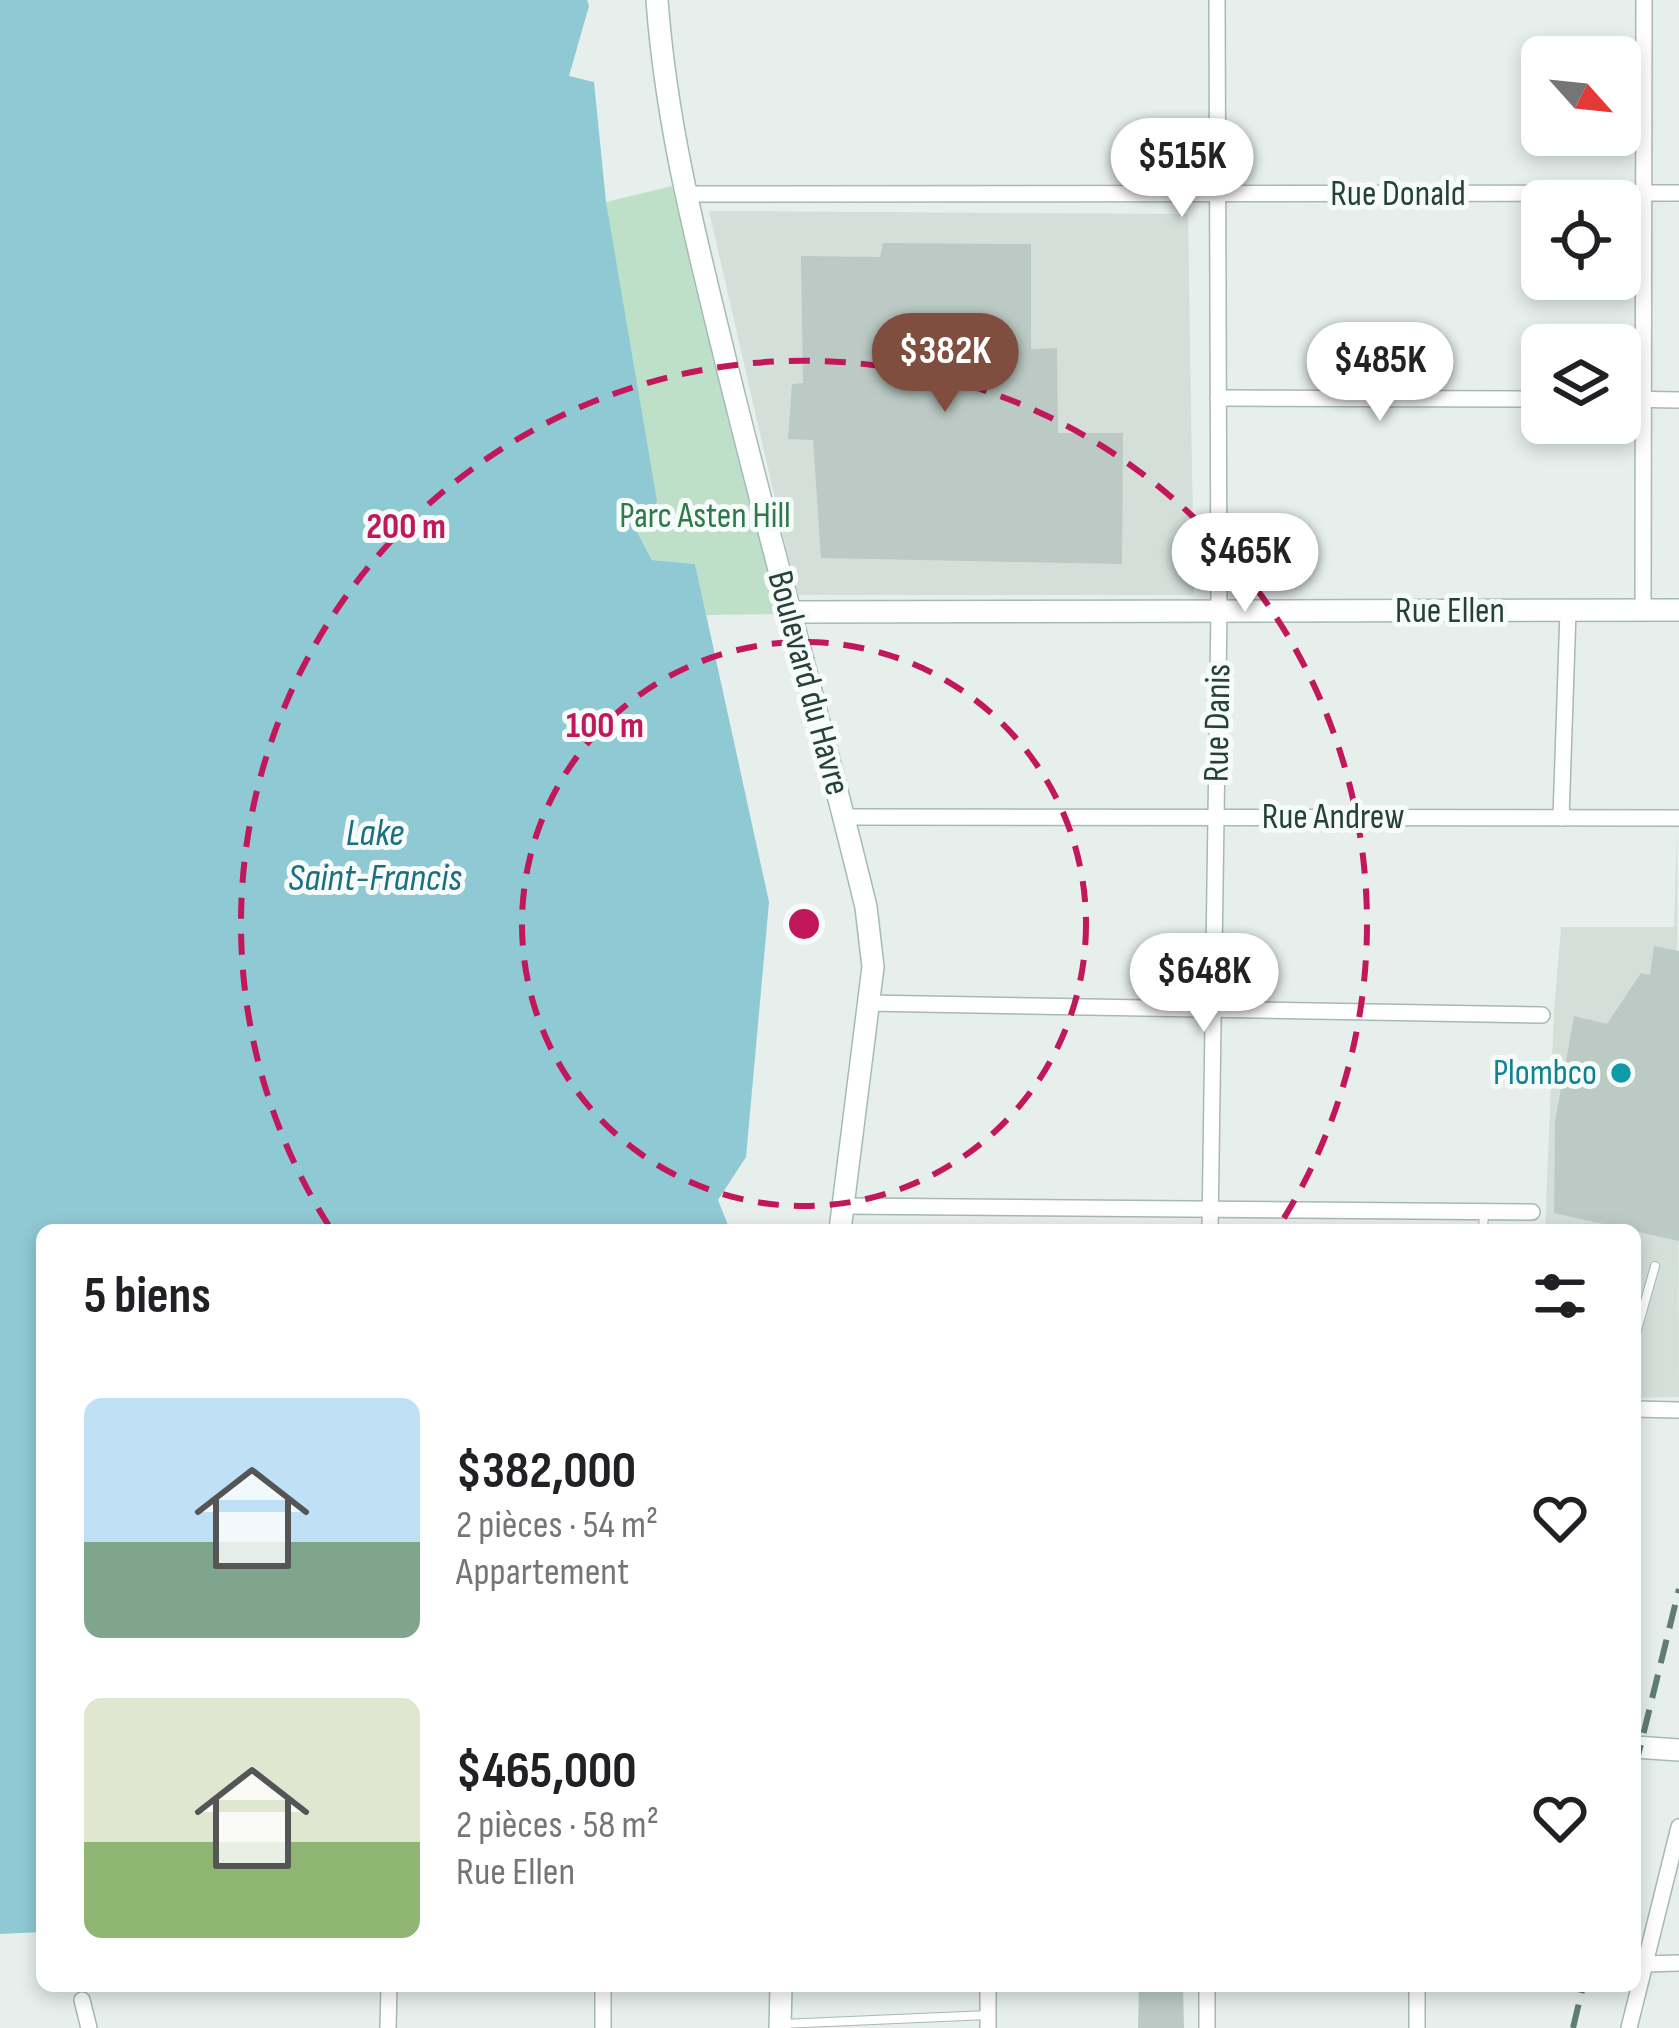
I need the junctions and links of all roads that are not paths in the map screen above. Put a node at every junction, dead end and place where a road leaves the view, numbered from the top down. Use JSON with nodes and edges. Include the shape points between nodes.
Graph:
{"nodes":[{"id":1,"x":657,"y":0,"type":"edge"},
{"id":2,"x":1216,"y":0,"type":"edge"},
{"id":3,"x":1644,"y":0,"type":"edge"},
{"id":4,"x":1645,"y":192,"type":"junction"},
{"id":5,"x":1679,"y":193,"type":"edge"},
{"id":6,"x":686,"y":194,"type":"junction"},
{"id":7,"x":1217,"y":195,"type":"junction"},
{"id":8,"x":1218,"y":398,"type":"junction"},
{"id":9,"x":1521,"y":399,"type":"edge"},
{"id":10,"x":1641,"y":399,"type":"edge"},
{"id":11,"x":1646,"y":399,"type":"junction"},
{"id":12,"x":1679,"y":400,"type":"edge"},
{"id":13,"x":1568,"y":610,"type":"junction"},
{"id":14,"x":1642,"y":610,"type":"junction"},
{"id":15,"x":1679,"y":610,"type":"edge"},
{"id":16,"x":1219,"y":611,"type":"junction"},
{"id":17,"x":788,"y":612,"type":"junction"},
{"id":18,"x":844,"y":817,"type":"junction"},
{"id":19,"x":1216,"y":818,"type":"junction"},
{"id":20,"x":1561,"y":818,"type":"junction"},
{"id":21,"x":1679,"y":818,"type":"edge"},
{"id":22,"x":867,"y":1003,"type":"junction"},
{"id":23,"x":1214,"y":1009,"type":"junction"},
{"id":24,"x":1542,"y":1015,"type":"dead end"},
{"id":25,"x":842,"y":1206,"type":"junction"},
{"id":26,"x":1210,"y":1208,"type":"junction"},
{"id":27,"x":1484,"y":1211,"type":"junction"},
{"id":28,"x":1532,"y":1212,"type":"dead end"},
{"id":29,"x":840,"y":1224,"type":"edge"},
{"id":30,"x":1210,"y":1224,"type":"edge"},
{"id":31,"x":1483,"y":1224,"type":"edge"},
{"id":32,"x":1655,"y":1266,"type":"dead end"},
{"id":33,"x":1641,"y":1316,"type":"edge"},
{"id":34,"x":1641,"y":1409,"type":"edge"},
{"id":35,"x":1677,"y":1410,"type":"edge"},
{"id":36,"x":1641,"y":1747,"type":"edge"},
{"id":37,"x":1679,"y":1750,"type":"edge"},
{"id":38,"x":1679,"y":1827,"type":"edge"},
{"id":39,"x":1679,"y":1963,"type":"edge"},
{"id":40,"x":1646,"y":1964,"type":"junction"},
{"id":41,"x":1641,"y":1983,"type":"edge"},
{"id":42,"x":389,"y":1992,"type":"edge"},
{"id":43,"x":603,"y":1992,"type":"edge"},
{"id":44,"x":781,"y":1992,"type":"edge"},
{"id":45,"x":1207,"y":1992,"type":"edge"},
{"id":46,"x":1418,"y":1992,"type":"edge"},
{"id":47,"x":1639,"y":1992,"type":"edge"},
{"id":48,"x":82,"y":2000,"type":"dead end"},
{"id":49,"x":988,"y":2022,"type":"edge"},
{"id":50,"x":780,"y":2026,"type":"edge"},
{"id":51,"x":89,"y":2028,"type":"edge"},
{"id":52,"x":388,"y":2028,"type":"edge"},
{"id":53,"x":603,"y":2028,"type":"edge"},
{"id":54,"x":1207,"y":2028,"type":"edge"},
{"id":55,"x":1417,"y":2028,"type":"edge"},
{"id":56,"x":1629,"y":2028,"type":"edge"}],
"edges":[{"from":1,"to":6,"type":"street","name":"Boulevard du Havre","via":[[667,111]]},
{"from":2,"to":7,"type":"street","name":"Rue Danis"},
{"from":3,"to":4,"type":"street"},
{"from":4,"to":5,"type":"street","name":"Rue Donald"},
{"from":4,"to":7,"type":"street","name":"Rue Donald"},
{"from":4,"to":11,"type":"street"},
{"from":6,"to":7,"type":"street","name":"Rue Donald"},
{"from":6,"to":17,"type":"street","name":"Boulevard du Havre"},
{"from":7,"to":8,"type":"street","name":"Rue Danis"},
{"from":8,"to":9,"type":"street"},
{"from":8,"to":16,"type":"street","name":"Rue Danis"},
{"from":10,"to":11,"type":"street"},
{"from":11,"to":12,"type":"street"},
{"from":11,"to":14,"type":"street"},
{"from":13,"to":14,"type":"street","name":"Rue Ellen"},
{"from":13,"to":16,"type":"street","name":"Rue Ellen"},
{"from":13,"to":20,"type":"street"},
{"from":14,"to":15,"type":"street","name":"Rue Ellen"},
{"from":16,"to":17,"type":"street","name":"Rue Ellen"},
{"from":16,"to":19,"type":"street","name":"Rue Danis"},
{"from":17,"to":18,"type":"street","name":"Boulevard du Havre"},
{"from":18,"to":19,"type":"street","name":"Rue Andrew"},
{"from":18,"to":22,"type":"street","name":"Boulevard du Havre","via":[[866,907],[873,967]]},
{"from":19,"to":20,"type":"street","name":"Rue Andrew"},
{"from":19,"to":23,"type":"street","name":"Rue Danis"},
{"from":20,"to":21,"type":"street","name":"Rue Andrew"},
{"from":22,"to":23,"type":"street"},
{"from":22,"to":25,"type":"street","name":"Boulevard du Havre"},
{"from":23,"to":24,"type":"street"},
{"from":23,"to":26,"type":"street","name":"Rue Danis"},
{"from":25,"to":26,"type":"street"},
{"from":25,"to":29,"type":"street","name":"Boulevard du Havre"},
{"from":26,"to":27,"type":"street"},
{"from":26,"to":30,"type":"street","name":"Rue Danis"},
{"from":27,"to":28,"type":"street"},
{"from":27,"to":31,"type":"lane"},
{"from":32,"to":33,"type":"lane"},
{"from":34,"to":35,"type":"street"},
{"from":36,"to":37,"type":"street"},
{"from":38,"to":40,"type":"street"},
{"from":39,"to":40,"type":"street"},
{"from":40,"to":41,"type":"street"},
{"from":42,"to":52,"type":"street"},
{"from":43,"to":53,"type":"street"},
{"from":44,"to":50,"type":"street"},
{"from":45,"to":54,"type":"street"},
{"from":46,"to":55,"type":"street"},
{"from":47,"to":56,"type":"street"},
{"from":48,"to":51,"type":"street"},
{"from":49,"to":50,"type":"lane"}]}
